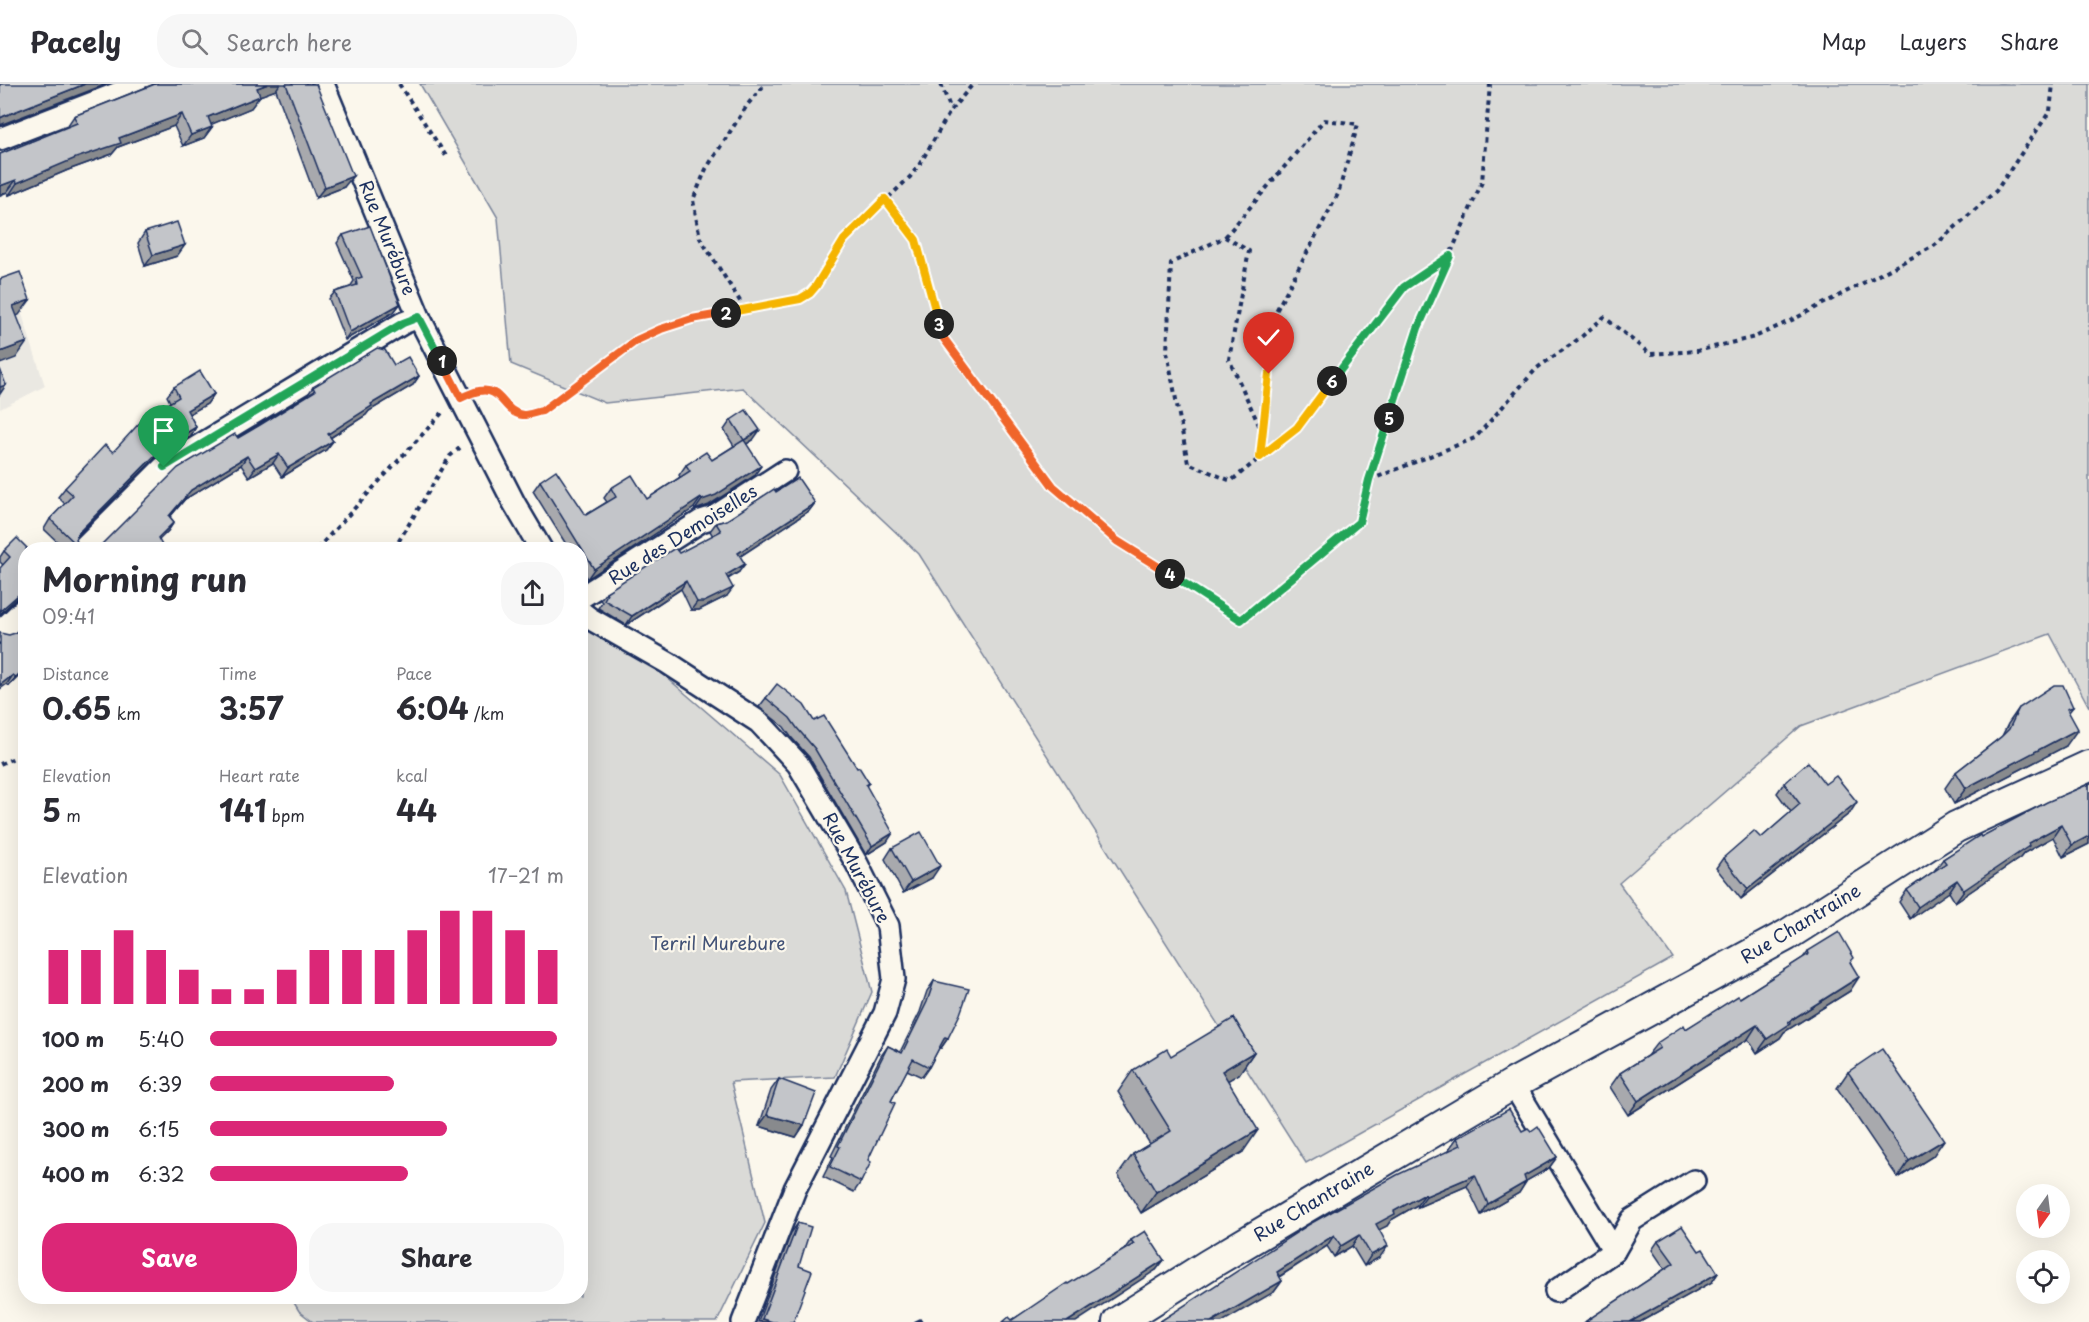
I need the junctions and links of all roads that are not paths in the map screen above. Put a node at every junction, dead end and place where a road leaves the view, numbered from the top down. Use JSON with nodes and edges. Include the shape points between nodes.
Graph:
{"nodes":[{"id":1,"x":142,"y":84,"type":"edge"},
{"id":2,"x":323,"y":84,"type":"edge"},
{"id":3,"x":0,"y":139,"type":"edge"},
{"id":4,"x":419,"y":317,"type":"junction"},
{"id":5,"x":785,"y":471,"type":"dead end"},
{"id":6,"x":89,"y":542,"type":"edge"},
{"id":7,"x":537,"y":542,"type":"edge"},
{"id":8,"x":588,"y":593,"type":"edge"},
{"id":9,"x":18,"y":615,"type":"edge"},
{"id":10,"x":588,"y":617,"type":"edge"},
{"id":11,"x":0,"y":632,"type":"edge"},
{"id":12,"x":2089,"y":766,"type":"edge"},
{"id":13,"x":1513,"y":1084,"type":"junction"},
{"id":14,"x":1694,"y":1181,"type":"dead end"},
{"id":15,"x":1614,"y":1251,"type":"junction"},
{"id":16,"x":1556,"y":1292,"type":"dead end"},
{"id":17,"x":743,"y":1322,"type":"edge"},
{"id":18,"x":1118,"y":1322,"type":"edge"}],
"edges":[{"from":1,"to":3,"type":"street"},
{"from":2,"to":4,"type":"street","name":"Rue Murébure"},
{"from":4,"to":6,"type":"street","via":[[164,467]]},
{"from":4,"to":7,"type":"street","name":"Rue Murébure"},
{"from":5,"to":8,"type":"street","name":"Rue des Demoiselles"},
{"from":9,"to":11,"type":"street"},
{"from":10,"to":17,"type":"street","name":"Rue Murébure","via":[[759,722],[798,764],[857,864],[888,926],[894,979],[885,1013],[795,1189]]},
{"from":12,"to":13,"type":"street","name":"Rue Chantraine","via":[[1956,827],[1787,935]]},
{"from":13,"to":15,"type":"street"},
{"from":13,"to":18,"type":"street","name":"Rue Chantraine","via":[[1208,1264]]},
{"from":14,"to":15,"type":"street","via":[[1632,1220]]},
{"from":15,"to":16,"type":"street"}]}
